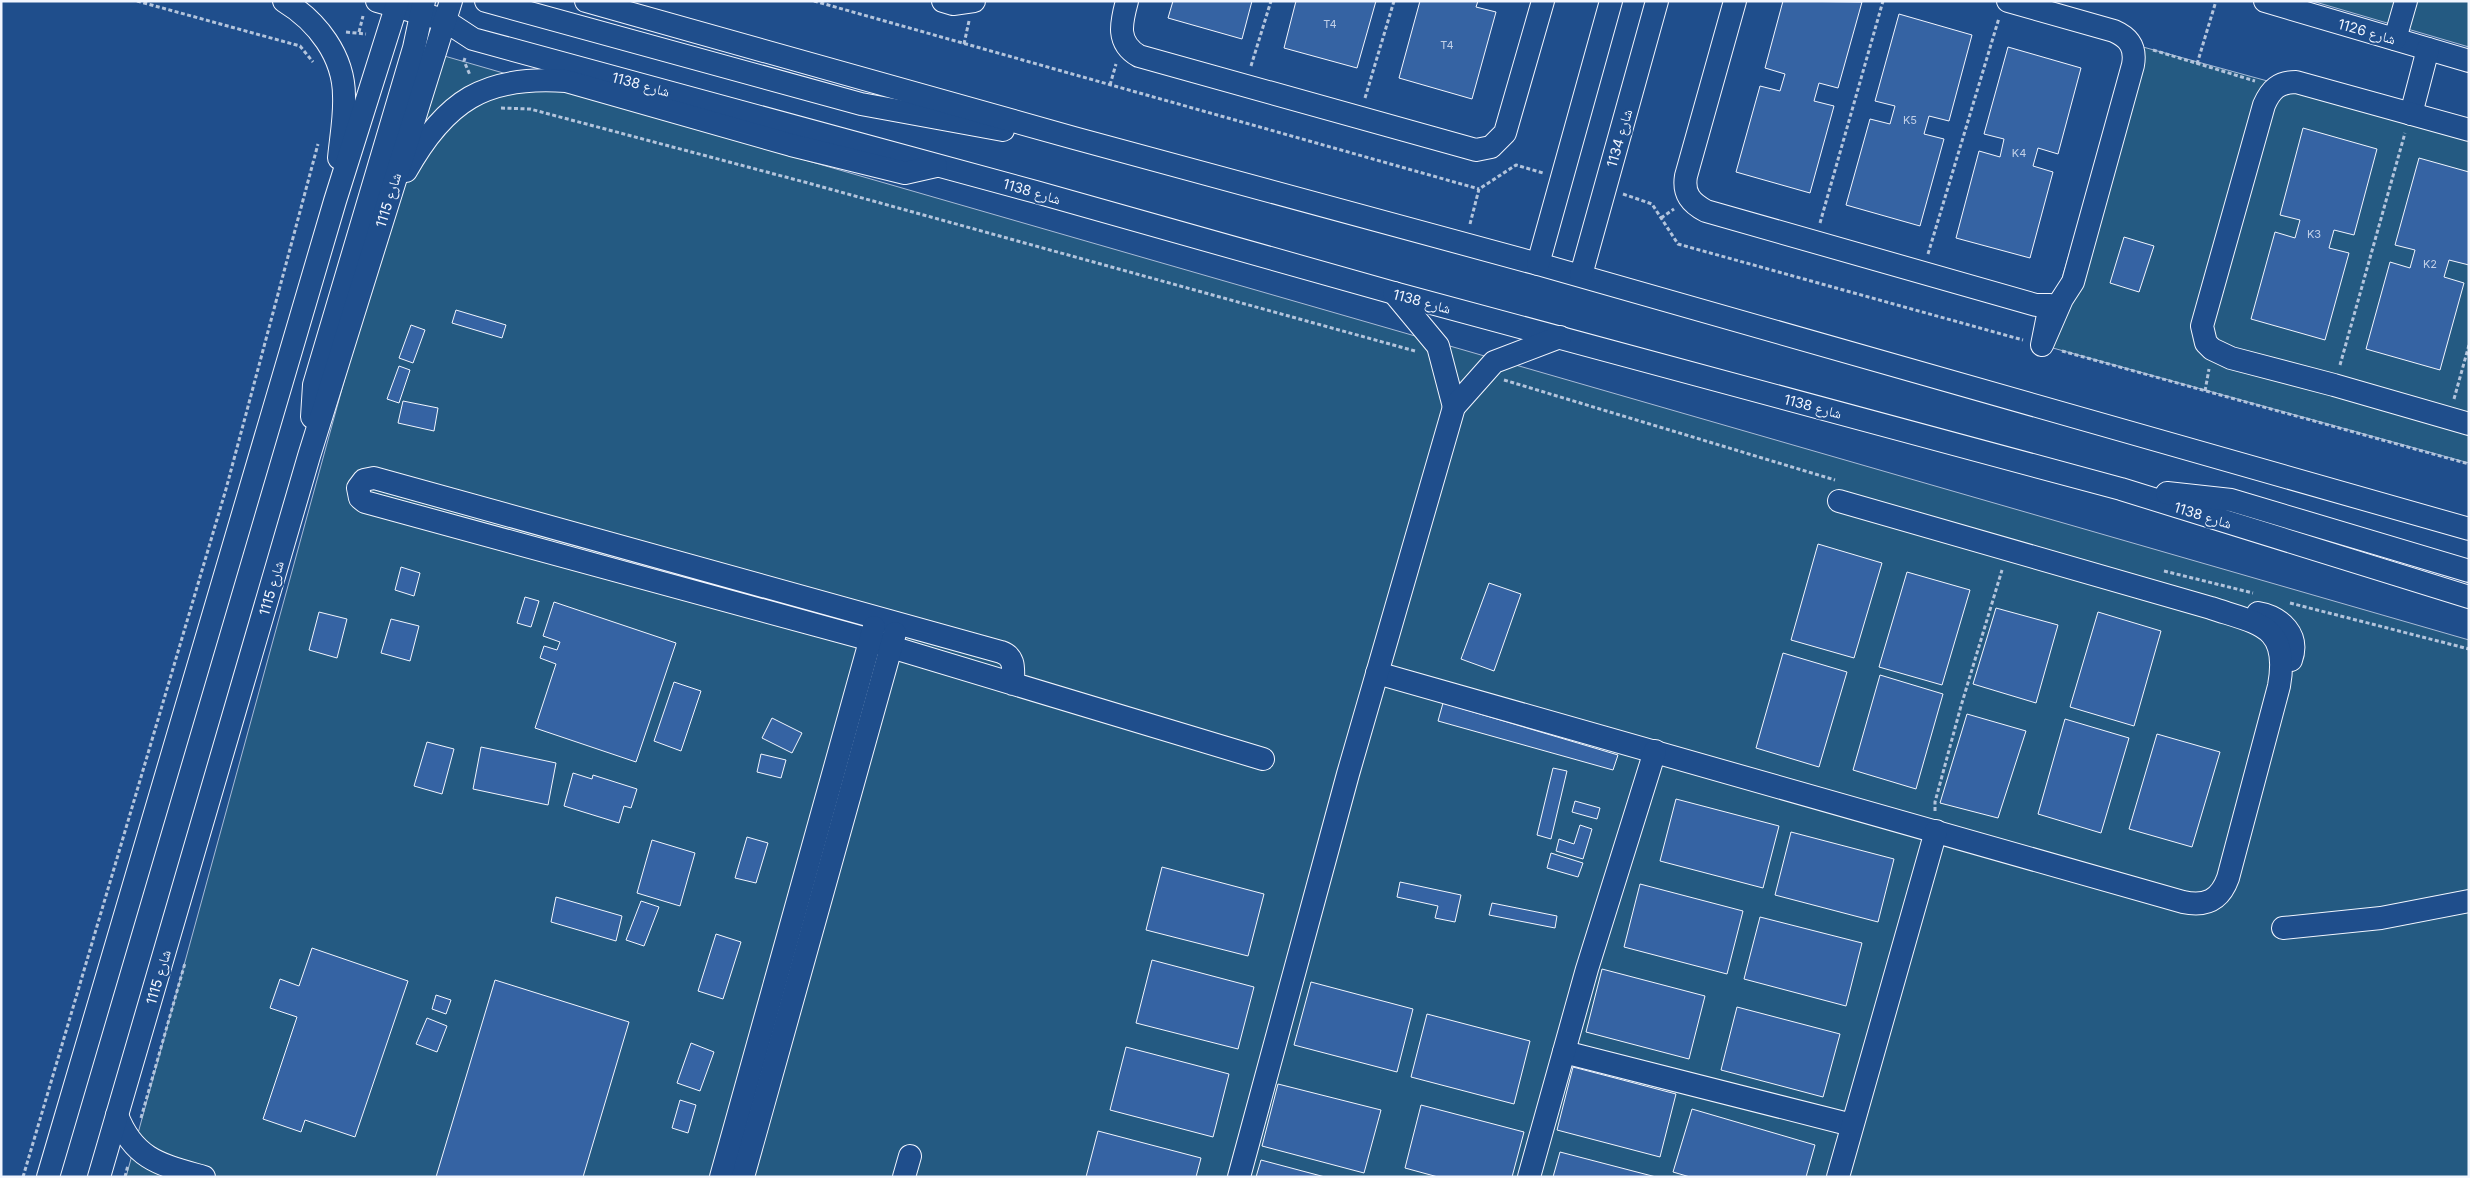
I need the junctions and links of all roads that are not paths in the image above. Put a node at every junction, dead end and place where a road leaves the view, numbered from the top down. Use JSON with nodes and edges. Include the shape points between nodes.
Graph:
{"nodes":[{"id":1,"x":284,"y":1,"type":"edge"},
{"id":2,"x":486,"y":1,"type":"edge"},
{"id":3,"x":586,"y":1,"type":"edge"},
{"id":4,"x":626,"y":1,"type":"edge"},
{"id":5,"x":943,"y":1,"type":"edge"},
{"id":6,"x":974,"y":1,"type":"edge"},
{"id":7,"x":1127,"y":1,"type":"edge"},
{"id":8,"x":1543,"y":1,"type":"edge"},
{"id":9,"x":1611,"y":1,"type":"edge"},
{"id":10,"x":1657,"y":1,"type":"edge"},
{"id":11,"x":1735,"y":1,"type":"edge"},
{"id":12,"x":2266,"y":1,"type":"edge"},
{"id":13,"x":2406,"y":1,"type":"edge"},
{"id":14,"x":417,"y":5,"type":"edge"},
{"id":15,"x":2005,"y":6,"type":"edge"},
{"id":16,"x":647,"y":18,"type":"junction"},
{"id":17,"x":2395,"y":39,"type":"junction"},
{"id":18,"x":2428,"y":49,"type":"junction"},
{"id":19,"x":2469,"y":61,"type":"edge"},
{"id":20,"x":2411,"y":114,"type":"junction"},
{"id":21,"x":2469,"y":130,"type":"edge"},
{"id":22,"x":1074,"y":138,"type":"junction"},
{"id":23,"x":940,"y":165,"type":"junction"},
{"id":24,"x":335,"y":201,"type":"junction"},
{"id":25,"x":385,"y":209,"type":"junction"},
{"id":26,"x":1538,"y":264,"type":"junction"},
{"id":27,"x":1581,"y":276,"type":"junction"},
{"id":28,"x":1394,"y":293,"type":"junction"},
{"id":29,"x":1560,"y":337,"type":"junction"},
{"id":30,"x":1454,"y":407,"type":"junction"},
{"id":31,"x":2458,"y":421,"type":"edge"},
{"id":32,"x":310,"y":456,"type":"junction"},
{"id":33,"x":2121,"y":489,"type":"junction"},
{"id":34,"x":1839,"y":501,"type":"dead end"},
{"id":35,"x":2467,"y":528,"type":"edge"},
{"id":36,"x":2469,"y":571,"type":"edge"},
{"id":37,"x":2469,"y":597,"type":"edge"},
{"id":38,"x":879,"y":635,"type":"junction"},
{"id":39,"x":1376,"y":673,"type":"junction"},
{"id":40,"x":1013,"y":684,"type":"junction"},
{"id":41,"x":1655,"y":751,"type":"junction"},
{"id":42,"x":1263,"y":759,"type":"dead end"},
{"id":43,"x":1936,"y":831,"type":"junction"},
{"id":44,"x":2469,"y":901,"type":"edge"},
{"id":45,"x":2283,"y":928,"type":"dead end"},
{"id":46,"x":1564,"y":1052,"type":"junction"},
{"id":47,"x":117,"y":1115,"type":"junction"},
{"id":48,"x":1852,"y":1125,"type":"junction"},
{"id":49,"x":48,"y":1177,"type":"edge"},
{"id":50,"x":99,"y":1177,"type":"edge"},
{"id":51,"x":204,"y":1177,"type":"edge"},
{"id":52,"x":721,"y":1177,"type":"edge"},
{"id":53,"x":744,"y":1177,"type":"edge"},
{"id":54,"x":1239,"y":1177,"type":"edge"},
{"id":55,"x":1529,"y":1177,"type":"edge"},
{"id":56,"x":1838,"y":1177,"type":"edge"}],
"edges":[{"from":1,"to":24,"type":"street","via":[[324,37],[341,73],[344,95]]},
{"from":2,"to":22,"type":"street","via":[[861,104],[989,129]]},
{"from":3,"to":16,"type":"street"},
{"from":4,"to":16,"type":"street"},
{"from":5,"to":6,"type":"street","via":[[952,4]]},
{"from":7,"to":8,"type":"street","via":[[1121,34],[1133,52],[1468,149],[1484,149],[1497,144],[1506,133]]},
{"from":9,"to":26,"type":"street"},
{"from":10,"to":27,"type":"street","name":"شارع 1134"},
{"from":11,"to":15,"type":"street","via":[[1686,176],[1686,192],[1693,203],[1706,211],[1922,274],[2036,305],[2050,305],[2042,345],[2073,282],[2134,57],[2132,44],[2114,31]]},
{"from":12,"to":17,"type":"street","name":"شارع 1126"},
{"from":13,"to":17,"type":"street"},
{"from":14,"to":23,"type":"street","name":"شارع 1138","via":[[473,39]]},
{"from":14,"to":24,"type":"street"},
{"from":14,"to":25,"type":"street","name":"شارع 1115"},
{"from":14,"to":32,"type":"street","via":[[314,385]]},
{"from":16,"to":22,"type":"street"},
{"from":17,"to":18,"type":"street","name":"شارع 1126"},
{"from":18,"to":19,"type":"street","name":"شارع 1126"},
{"from":18,"to":20,"type":"street"},
{"from":20,"to":21,"type":"street"},
{"from":20,"to":31,"type":"street","via":[[2296,82],[2274,87],[2261,114],[2202,326],[2203,336],[2212,349],[2230,358]]},
{"from":22,"to":26,"type":"street"},
{"from":23,"to":25,"type":"street","via":[[905,173],[791,145],[566,81],[534,79],[502,84],[483,101],[447,113],[418,150]]},
{"from":23,"to":28,"type":"street","name":"شارع 1138"},
{"from":24,"to":49,"type":"street"},
{"from":25,"to":32,"type":"street","name":"شارع 1115"},
{"from":26,"to":27,"type":"street"},
{"from":27,"to":35,"type":"street"},
{"from":28,"to":29,"type":"street","name":"شارع 1138"},
{"from":28,"to":30,"type":"street","via":[[1438,346]]},
{"from":29,"to":30,"type":"street","via":[[1494,362]]},
{"from":29,"to":33,"type":"street","name":"شارع 1138"},
{"from":30,"to":39,"type":"street"},
{"from":32,"to":47,"type":"street","name":"شارع 1115"},
{"from":33,"to":36,"type":"street","via":[[2231,500]]},
{"from":33,"to":37,"type":"street","name":"شارع 1138"},
{"from":34,"to":43,"type":"street","via":[[2211,608],[2270,615],[2289,630],[2293,642],[2293,654],[2279,686],[2230,865],[2217,885],[2208,892],[2198,896],[2171,897]]},
{"from":38,"to":38,"type":"street","via":[[374,478],[364,480],[358,488],[360,498],[365,502]]},
{"from":38,"to":40,"type":"street"},
{"from":38,"to":40,"type":"street","via":[[897,625],[1006,654],[1013,662]]},
{"from":38,"to":52,"type":"street"},
{"from":38,"to":53,"type":"street"},
{"from":39,"to":41,"type":"street"},
{"from":39,"to":54,"type":"street"},
{"from":40,"to":42,"type":"street"},
{"from":41,"to":43,"type":"street"},
{"from":41,"to":46,"type":"street"},
{"from":43,"to":48,"type":"street"},
{"from":44,"to":45,"type":"street","via":[[2381,918]]},
{"from":46,"to":48,"type":"street"},
{"from":46,"to":55,"type":"street"},
{"from":47,"to":50,"type":"street","name":"شارع 1115"},
{"from":47,"to":51,"type":"street","via":[[133,1145],[147,1157]]},
{"from":48,"to":56,"type":"street"}]}
